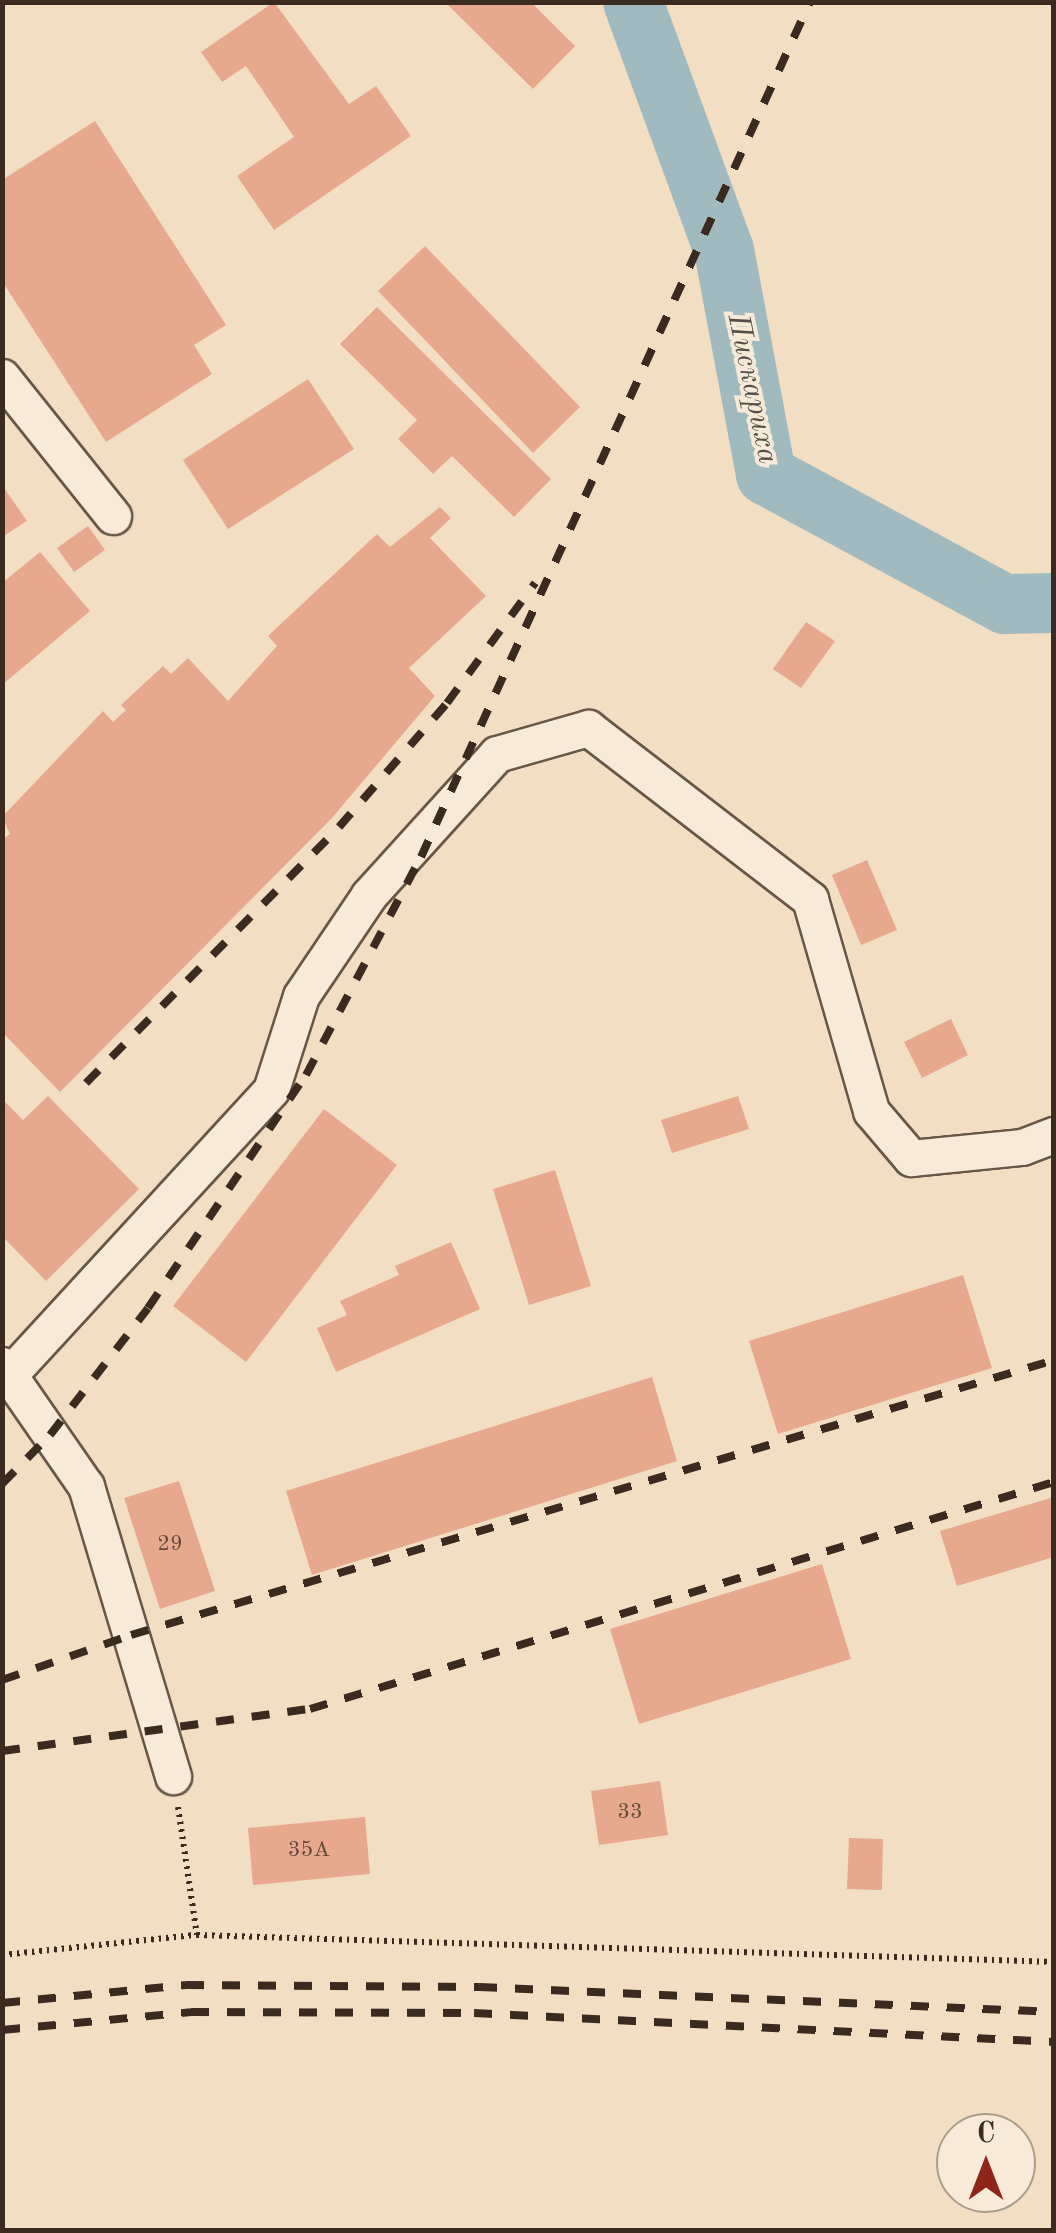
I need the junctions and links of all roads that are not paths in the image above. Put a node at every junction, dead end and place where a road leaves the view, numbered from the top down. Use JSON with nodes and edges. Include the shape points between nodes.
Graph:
{"nodes":[{"id":1,"x":2,"y":377,"type":"edge"},
{"id":2,"x":113,"y":516,"type":"dead end"},
{"id":3,"x":1054,"y":1135,"type":"edge"},
{"id":4,"x":5,"y":1374,"type":"edge"},
{"id":5,"x":173,"y":1776,"type":"road end"}],
"edges":[{"from":1,"to":2,"type":"street"},
{"from":3,"to":4,"type":"street","via":[[1022,1148],[911,1158],[871,1110],[810,899],[588,728],[497,754],[369,895],[302,996],[271,1090]]},
{"from":4,"to":5,"type":"street","via":[[86,1486]]}]}
